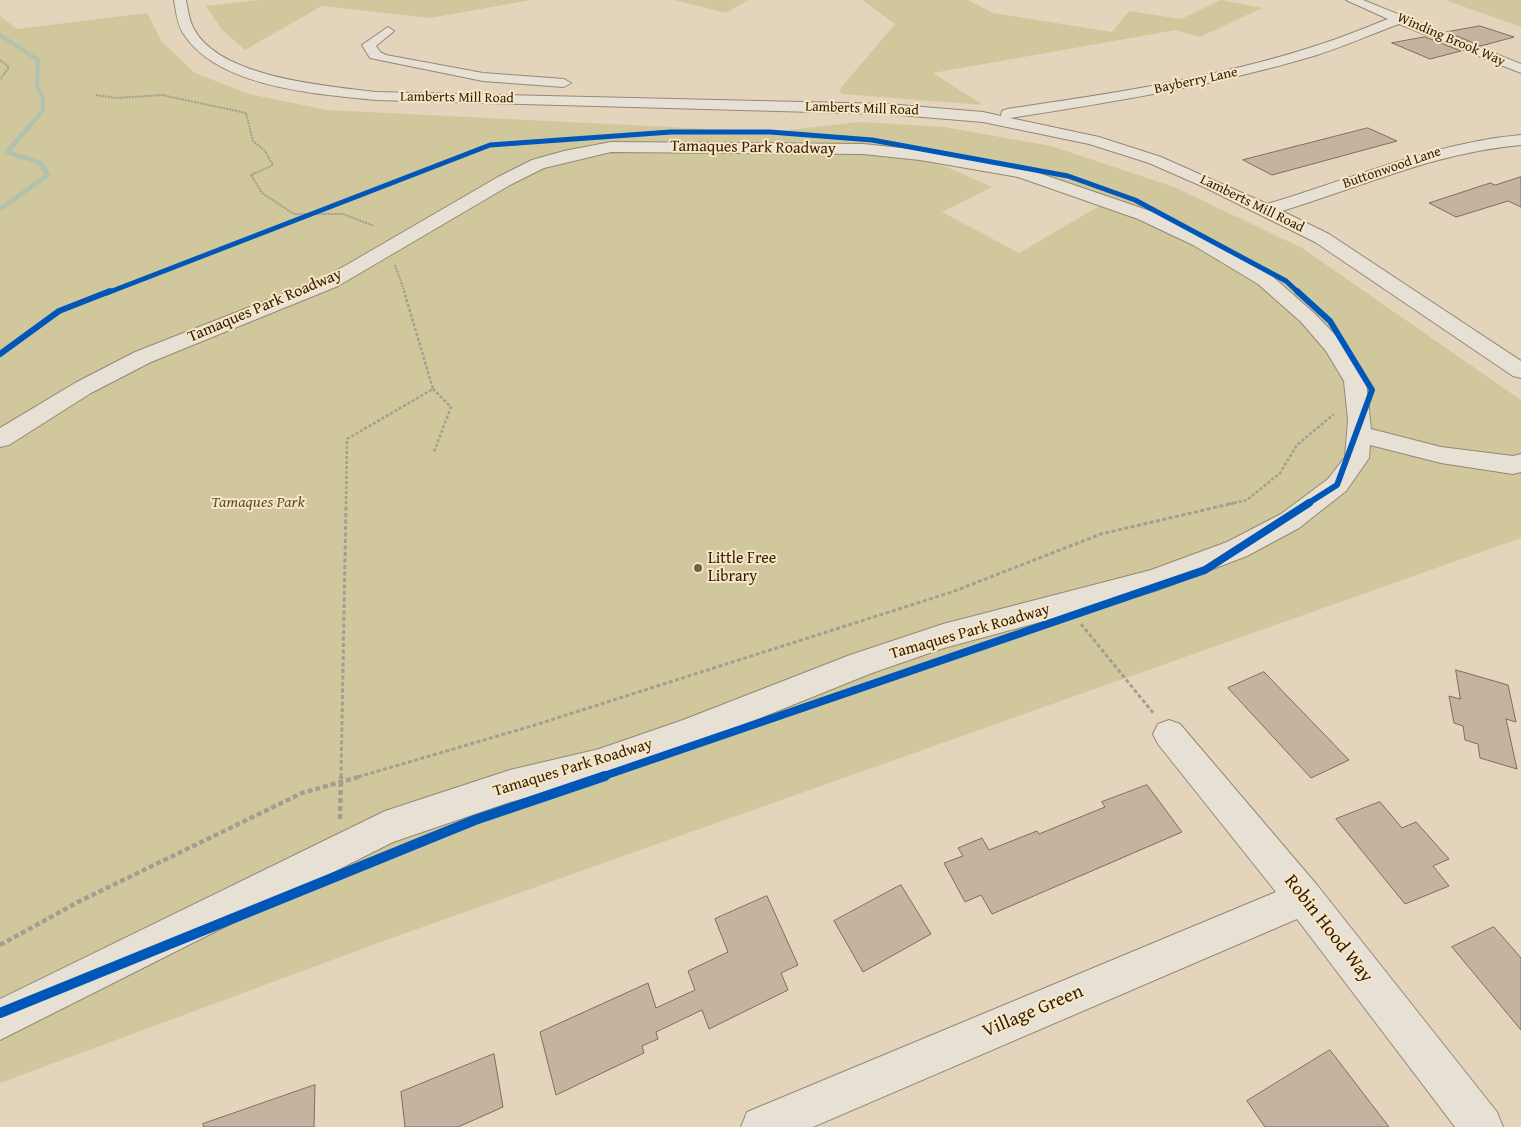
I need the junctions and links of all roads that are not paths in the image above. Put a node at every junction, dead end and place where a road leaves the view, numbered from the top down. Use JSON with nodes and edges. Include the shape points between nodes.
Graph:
{"nodes":[{"id":1,"x":180,"y":0,"type":"edge"},
{"id":2,"x":1352,"y":0,"type":"edge"},
{"id":3,"x":1400,"y":19,"type":"junction"},
{"id":4,"x":388,"y":31,"type":"dead end"},
{"id":5,"x":1521,"y":69,"type":"edge"},
{"id":6,"x":543,"y":82,"type":"junction"},
{"id":7,"x":583,"y":84,"type":"dead end"},
{"id":8,"x":824,"y":92,"type":"dead end"},
{"id":9,"x":525,"y":100,"type":"junction"},
{"id":10,"x":845,"y":108,"type":"junction"},
{"id":11,"x":986,"y":117,"type":"junction"},
{"id":12,"x":1521,"y":140,"type":"edge"},
{"id":13,"x":1266,"y":210,"type":"junction"},
{"id":14,"x":1521,"y":371,"type":"edge"},
{"id":15,"x":1359,"y":434,"type":"junction"},
{"id":16,"x":0,"y":439,"type":"edge"},
{"id":17,"x":1521,"y":463,"type":"edge"},
{"id":18,"x":1170,"y":734,"type":"road end"},
{"id":19,"x":1304,"y":898,"type":"junction"},
{"id":20,"x":0,"y":1020,"type":"edge"},
{"id":21,"x":762,"y":1127,"type":"edge"},
{"id":22,"x":1482,"y":1127,"type":"edge"}],
"edges":[{"from":1,"to":9,"type":"street","name":"Lamberts Mill Road","via":[[188,32],[204,50],[251,73],[318,89],[376,96]]},
{"from":2,"to":3,"type":"street","name":"Winding Brook Way"},
{"from":3,"to":5,"type":"street","name":"Winding Brook Way"},
{"from":3,"to":11,"type":"street","name":"Bayberry Lane","via":[[1303,55],[1225,76]]},
{"from":4,"to":6,"type":"street","via":[[369,45],[375,55],[483,77]]},
{"from":6,"to":7,"type":"street"},
{"from":6,"to":9,"type":"street"},
{"from":8,"to":10,"type":"street"},
{"from":9,"to":10,"type":"street","name":"Lamberts Mill Road"},
{"from":10,"to":11,"type":"street","name":"Lamberts Mill Road"},
{"from":11,"to":13,"type":"street","name":"Lamberts Mill Road","via":[[1093,140],[1146,157]]},
{"from":12,"to":13,"type":"street","name":"Buttonwood Lane","via":[[1445,150]]},
{"from":13,"to":14,"type":"street","name":"Lamberts Mill Road","via":[[1322,238]]},
{"from":15,"to":16,"type":"street","name":"Tamaques Park Roadway","via":[[1355,381],[1335,348],[1308,318],[1265,280],[1200,241],[1144,215],[1021,173],[974,163],[863,150],[610,147],[538,164],[382,237],[324,285],[144,357],[83,388]]},
{"from":15,"to":17,"type":"street","via":[[1441,455],[1513,465]]},
{"from":15,"to":20,"type":"street","name":"Tamaques Park Roadway","via":[[1357,458],[1337,485],[1290,521],[1237,549],[1164,577],[1066,606],[944,636],[861,664],[599,764],[510,786],[385,828]]},
{"from":18,"to":19,"type":"street","name":"Robin Hood Way"},
{"from":19,"to":21,"type":"street","name":"Village Green"},
{"from":19,"to":22,"type":"street","name":"Robin Hood Way"}]}
